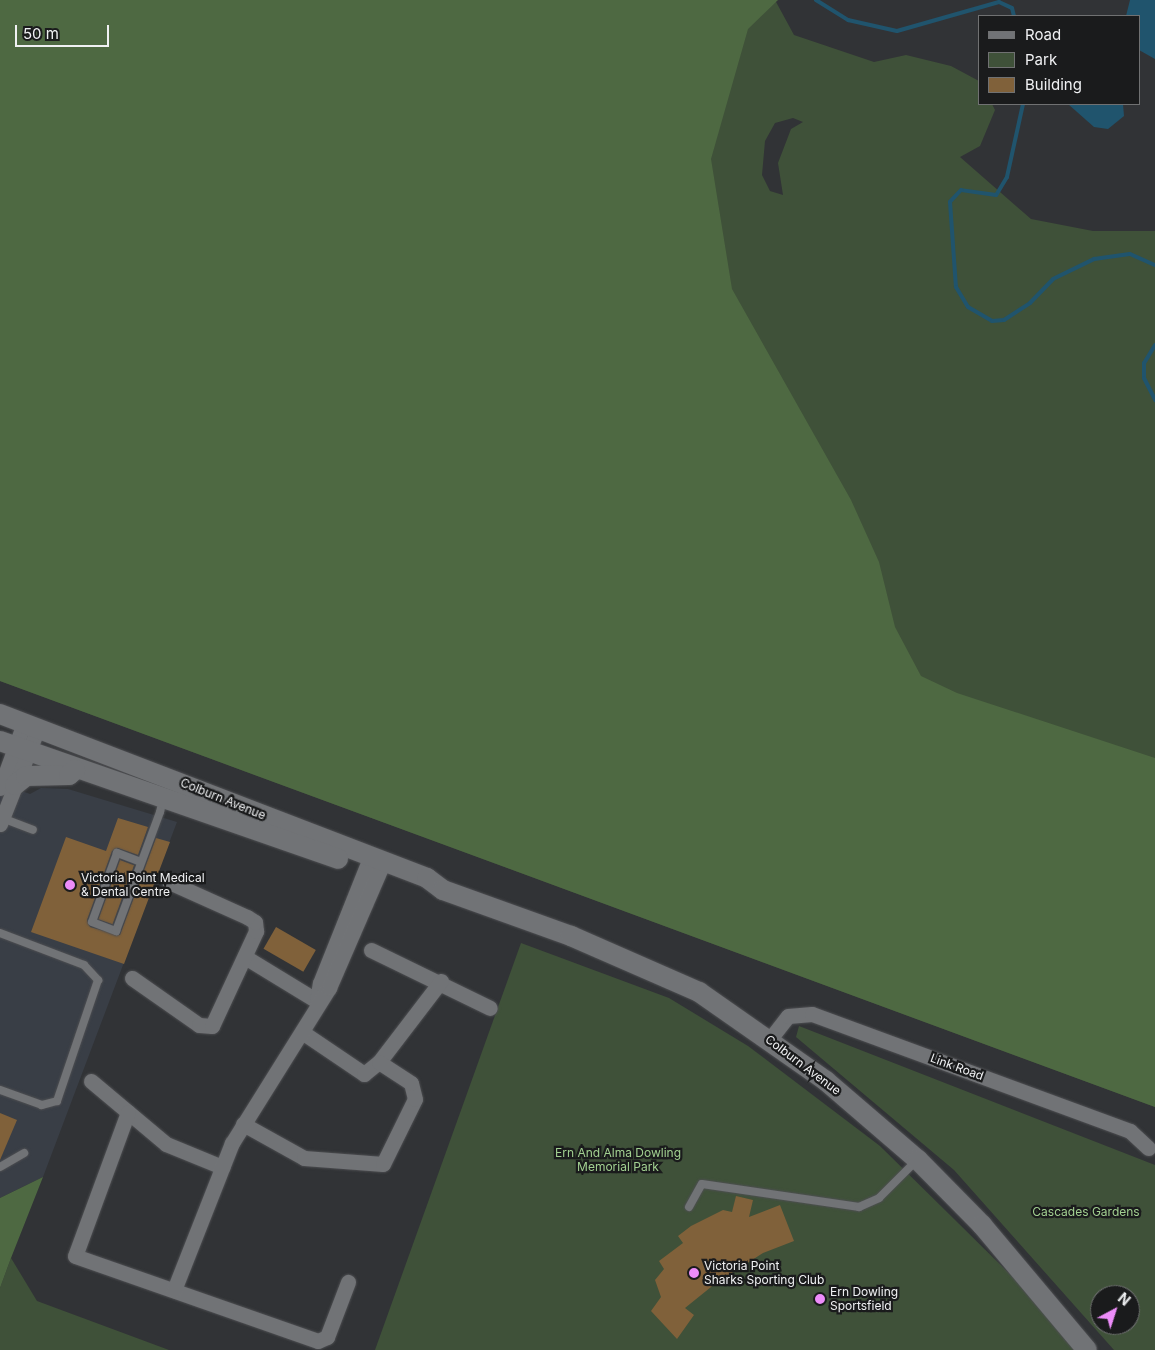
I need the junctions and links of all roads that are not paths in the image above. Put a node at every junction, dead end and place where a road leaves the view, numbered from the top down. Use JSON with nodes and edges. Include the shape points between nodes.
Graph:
{"nodes":[{"id":1,"x":0,"y":714,"type":"edge"},
{"id":2,"x":31,"y":726,"type":"junction"},
{"id":3,"x":15,"y":746,"type":"edge"},
{"id":4,"x":76,"y":769,"type":"junction"},
{"id":5,"x":8,"y":786,"type":"edge"},
{"id":6,"x":163,"y":798,"type":"junction"},
{"id":7,"x":1,"y":821,"type":"edge"},
{"id":8,"x":33,"y":830,"type":"dead end"},
{"id":9,"x":141,"y":862,"type":"junction"},
{"id":10,"x":374,"y":866,"type":"junction"},
{"id":11,"x":169,"y":882,"type":"dead end"},
{"id":12,"x":0,"y":933,"type":"edge"},
{"id":13,"x":370,"y":950,"type":"dead end"},
{"id":14,"x":244,"y":957,"type":"junction"},
{"id":15,"x":132,"y":978,"type":"dead end"},
{"id":16,"x":441,"y":981,"type":"junction"},
{"id":17,"x":317,"y":1001,"type":"junction"},
{"id":18,"x":490,"y":1008,"type":"dead end"},
{"id":19,"x":302,"y":1032,"type":"junction"},
{"id":20,"x":770,"y":1039,"type":"junction"},
{"id":21,"x":379,"y":1062,"type":"junction"},
{"id":22,"x":91,"y":1081,"type":"dead end"},
{"id":23,"x":0,"y":1090,"type":"edge"},
{"id":24,"x":128,"y":1112,"type":"junction"},
{"id":25,"x":243,"y":1124,"type":"junction"},
{"id":26,"x":1148,"y":1148,"type":"dead end"},
{"id":27,"x":24,"y":1153,"type":"dead end"},
{"id":28,"x":918,"y":1160,"type":"junction"},
{"id":29,"x":0,"y":1167,"type":"edge"},
{"id":30,"x":222,"y":1168,"type":"junction"},
{"id":31,"x":689,"y":1207,"type":"dead end"},
{"id":32,"x":348,"y":1282,"type":"dead end"},
{"id":33,"x":174,"y":1290,"type":"junction"},
{"id":34,"x":1087,"y":1350,"type":"edge"}],
"edges":[{"from":1,"to":2,"type":"main road","name":"Colburn Avenue"},
{"from":2,"to":3,"type":"street"},
{"from":2,"to":10,"type":"main road","name":"Colburn Avenue"},
{"from":3,"to":4,"type":"main road","name":"Colburn Avenue"},
{"from":3,"to":5,"type":"street"},
{"from":4,"to":5,"type":"main road","via":[[69,774],[26,776]]},
{"from":4,"to":6,"type":"main road","name":"Colburn Avenue"},
{"from":5,"to":7,"type":"street"},
{"from":6,"to":9,"type":"lane"},
{"from":6,"to":10,"type":"main road","name":"Colburn Avenue"},
{"from":7,"to":8,"type":"lane"},
{"from":9,"to":9,"type":"lane","via":[[116,931],[92,922],[117,853]]},
{"from":10,"to":17,"type":"street"},
{"from":10,"to":20,"type":"main road","name":"Colburn Avenue","via":[[427,878],[443,890],[640,964],[699,992]]},
{"from":11,"to":14,"type":"street","via":[[255,922]]},
{"from":12,"to":23,"type":"lane","via":[[84,966],[98,980],[57,1101],[42,1105]]},
{"from":13,"to":16,"type":"street"},
{"from":14,"to":15,"type":"street","via":[[212,1026],[199,1025]]},
{"from":14,"to":17,"type":"street"},
{"from":16,"to":18,"type":"street"},
{"from":16,"to":21,"type":"street"},
{"from":17,"to":19,"type":"street"},
{"from":19,"to":21,"type":"street","via":[[364,1074]]},
{"from":19,"to":25,"type":"street"},
{"from":20,"to":26,"type":"street","name":"Link Road","via":[[788,1016],[812,1014],[1130,1131]]},
{"from":20,"to":28,"type":"main road","name":"Colburn Avenue"},
{"from":21,"to":25,"type":"street","via":[[411,1083],[415,1099],[383,1164],[304,1158]]},
{"from":22,"to":24,"type":"street"},
{"from":24,"to":30,"type":"street","via":[[166,1144]]},
{"from":24,"to":33,"type":"street","via":[[75,1256]]},
{"from":25,"to":30,"type":"street"},
{"from":27,"to":29,"type":"lane"},
{"from":28,"to":31,"type":"lane","via":[[879,1198],[859,1207],[702,1184]]},
{"from":28,"to":34,"type":"main road","name":"Colburn Avenue","via":[[982,1224]]},
{"from":30,"to":33,"type":"street"},
{"from":32,"to":33,"type":"street","via":[[326,1338],[318,1341]]}]}
